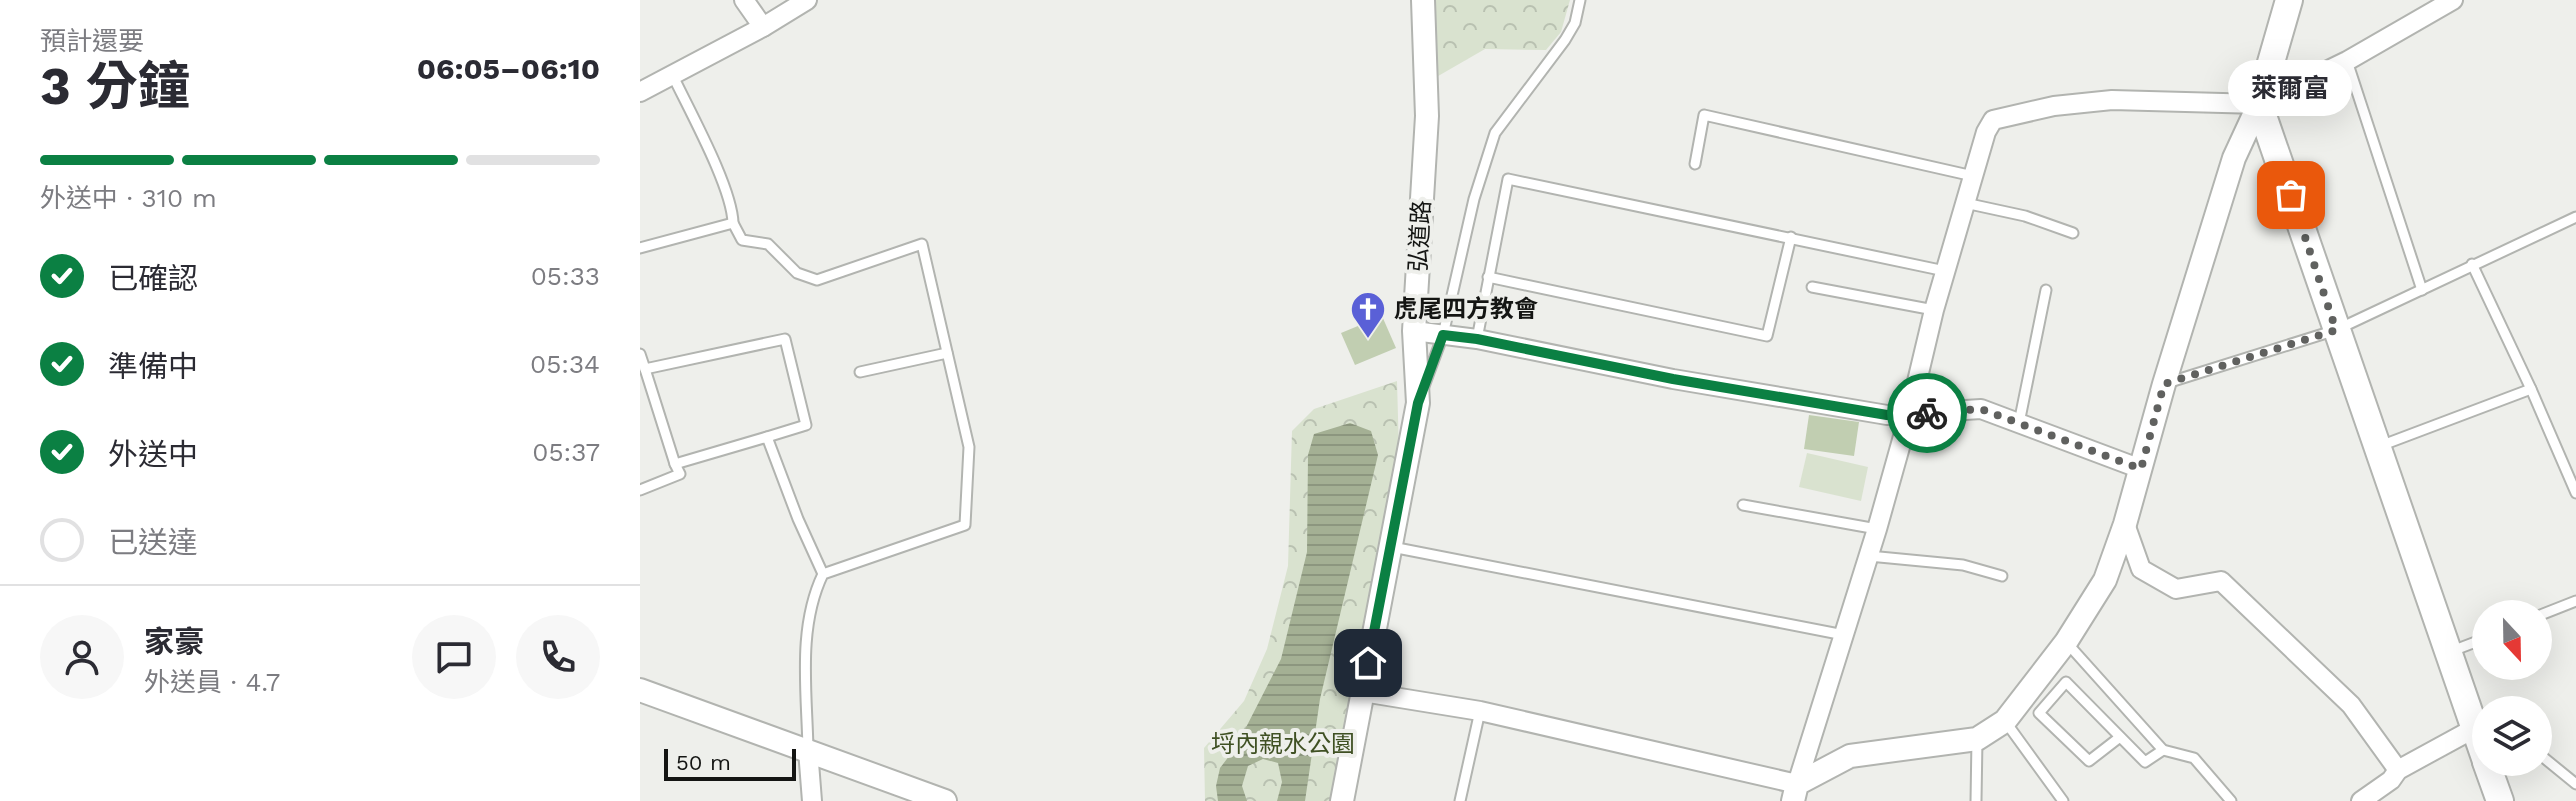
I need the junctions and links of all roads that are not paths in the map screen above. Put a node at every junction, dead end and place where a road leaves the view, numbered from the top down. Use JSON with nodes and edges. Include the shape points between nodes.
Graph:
{"nodes":[{"id":1,"x":744,"y":0,"type":"edge"},
{"id":2,"x":807,"y":0,"type":"edge"},
{"id":3,"x":1423,"y":0,"type":"edge"},
{"id":4,"x":1580,"y":0,"type":"edge"},
{"id":5,"x":2289,"y":0,"type":"edge"},
{"id":6,"x":2453,"y":0,"type":"edge"},
{"id":7,"x":763,"y":27,"type":"junction"},
{"id":8,"x":2347,"y":61,"type":"junction"},
{"id":9,"x":672,"y":74,"type":"junction"},
{"id":10,"x":640,"y":92,"type":"edge"},
{"id":11,"x":2259,"y":104,"type":"junction"},
{"id":12,"x":1695,"y":164,"type":"dead end"},
{"id":13,"x":1973,"y":176,"type":"junction"},
{"id":14,"x":1965,"y":203,"type":"junction"},
{"id":15,"x":2576,"y":217,"type":"edge"},
{"id":16,"x":733,"y":223,"type":"junction"},
{"id":17,"x":2073,"y":233,"type":"dead end"},
{"id":18,"x":1791,"y":237,"type":"junction"},
{"id":19,"x":640,"y":248,"type":"edge"},
{"id":20,"x":2472,"y":264,"type":"junction"},
{"id":21,"x":1945,"y":271,"type":"junction"},
{"id":22,"x":1488,"y":277,"type":"junction"},
{"id":23,"x":1812,"y":287,"type":"dead end"},
{"id":24,"x":2046,"y":290,"type":"dead end"},
{"id":25,"x":2422,"y":290,"type":"junction"},
{"id":26,"x":1934,"y":310,"type":"junction"},
{"id":27,"x":2336,"y":330,"type":"junction"},
{"id":28,"x":1414,"y":331,"type":"junction"},
{"id":29,"x":1443,"y":335,"type":"junction"},
{"id":30,"x":1477,"y":339,"type":"junction"},
{"id":31,"x":947,"y":353,"type":"junction"},
{"id":32,"x":640,"y":354,"type":"edge"},
{"id":33,"x":645,"y":369,"type":"junction"},
{"id":34,"x":860,"y":372,"type":"dead end"},
{"id":35,"x":2164,"y":384,"type":"junction"},
{"id":36,"x":2531,"y":389,"type":"junction"},
{"id":37,"x":1418,"y":403,"type":"junction"},
{"id":38,"x":1909,"y":415,"type":"junction"},
{"id":39,"x":2019,"y":423,"type":"junction"},
{"id":40,"x":767,"y":437,"type":"junction"},
{"id":41,"x":2377,"y":448,"type":"junction"},
{"id":42,"x":675,"y":464,"type":"junction"},
{"id":43,"x":2141,"y":469,"type":"junction"},
{"id":44,"x":640,"y":490,"type":"edge"},
{"id":45,"x":2576,"y":493,"type":"edge"},
{"id":46,"x":1743,"y":505,"type":"dead end"},
{"id":47,"x":2125,"y":524,"type":"junction"},
{"id":48,"x":1877,"y":529,"type":"junction"},
{"id":49,"x":1391,"y":547,"type":"junction"},
{"id":50,"x":1869,"y":556,"type":"junction"},
{"id":51,"x":823,"y":574,"type":"junction"},
{"id":52,"x":2002,"y":576,"type":"dead end"},
{"id":53,"x":2576,"y":601,"type":"edge"},
{"id":54,"x":2552,"y":610,"type":"edge"},
{"id":55,"x":1844,"y":635,"type":"junction"},
{"id":56,"x":2066,"y":642,"type":"junction"},
{"id":57,"x":2472,"y":644,"type":"edge"},
{"id":58,"x":2448,"y":653,"type":"junction"},
{"id":59,"x":640,"y":690,"type":"edge"},
{"id":60,"x":1363,"y":692,"type":"junction"},
{"id":61,"x":2472,"y":709,"type":"edge"},
{"id":62,"x":1480,"y":711,"type":"junction"},
{"id":63,"x":2005,"y":721,"type":"junction"},
{"id":64,"x":2472,"y":732,"type":"edge"},
{"id":65,"x":2120,"y":737,"type":"junction"},
{"id":66,"x":1977,"y":739,"type":"junction"},
{"id":67,"x":808,"y":750,"type":"junction"},
{"id":68,"x":2163,"y":750,"type":"junction"},
{"id":69,"x":2552,"y":764,"type":"edge"},
{"id":70,"x":2398,"y":770,"type":"junction"},
{"id":71,"x":2491,"y":776,"type":"edge"},
{"id":72,"x":2576,"y":784,"type":"edge"},
{"id":73,"x":1795,"y":792,"type":"edge"},
{"id":74,"x":812,"y":801,"type":"edge"},
{"id":75,"x":945,"y":801,"type":"edge"},
{"id":76,"x":1342,"y":801,"type":"edge"},
{"id":77,"x":1460,"y":801,"type":"edge"},
{"id":78,"x":1976,"y":801,"type":"edge"},
{"id":79,"x":2063,"y":801,"type":"edge"},
{"id":80,"x":2231,"y":801,"type":"edge"},
{"id":81,"x":2361,"y":801,"type":"edge"},
{"id":82,"x":2500,"y":801,"type":"edge"}],
"edges":[{"from":1,"to":7,"type":"street"},
{"from":2,"to":7,"type":"street"},
{"from":3,"to":28,"type":"street","name":"弘道路","via":[[1427,116]]},
{"from":4,"to":29,"type":"lane","via":[[1565,40],[1495,133]]},
{"from":5,"to":11,"type":"main road"},
{"from":6,"to":8,"type":"street"},
{"from":7,"to":9,"type":"street"},
{"from":8,"to":11,"type":"street"},
{"from":8,"to":25,"type":"lane"},
{"from":9,"to":10,"type":"street"},
{"from":9,"to":16,"type":"lane","via":[[708,150]]},
{"from":11,"to":13,"type":"street","via":[[2112,100],[2007,115],[1993,120],[1986,132]]},
{"from":11,"to":27,"type":"main road"},
{"from":11,"to":35,"type":"street","via":[[2234,158]]},
{"from":12,"to":13,"type":"lane","via":[[1704,115]]},
{"from":13,"to":14,"type":"street"},
{"from":14,"to":17,"type":"lane"},
{"from":14,"to":21,"type":"street"},
{"from":15,"to":20,"type":"lane"},
{"from":16,"to":19,"type":"lane"},
{"from":16,"to":31,"type":"lane","via":[[742,240],[768,244],[797,273],[817,280],[922,244]]},
{"from":18,"to":21,"type":"lane"},
{"from":18,"to":22,"type":"lane","via":[[1767,336]]},
{"from":18,"to":22,"type":"lane","via":[[1508,179]]},
{"from":20,"to":25,"type":"lane"},
{"from":20,"to":36,"type":"lane"},
{"from":21,"to":26,"type":"street"},
{"from":22,"to":30,"type":"lane"},
{"from":23,"to":26,"type":"lane"},
{"from":24,"to":39,"type":"lane"},
{"from":25,"to":27,"type":"lane"},
{"from":26,"to":38,"type":"street"},
{"from":27,"to":35,"type":"lane"},
{"from":27,"to":41,"type":"main road"},
{"from":28,"to":29,"type":"street"},
{"from":28,"to":37,"type":"street","name":"弘道路"},
{"from":29,"to":30,"type":"street"},
{"from":29,"to":37,"type":"lane"},
{"from":30,"to":38,"type":"street","via":[[1673,379]]},
{"from":31,"to":34,"type":"lane"},
{"from":31,"to":51,"type":"lane","via":[[969,447],[965,525]]},
{"from":32,"to":33,"type":"lane"},
{"from":33,"to":40,"type":"lane","via":[[785,339],[806,425]]},
{"from":33,"to":42,"type":"lane"},
{"from":35,"to":43,"type":"street"},
{"from":36,"to":41,"type":"lane"},
{"from":36,"to":45,"type":"lane"},
{"from":37,"to":49,"type":"street","name":"弘道路"},
{"from":38,"to":39,"type":"street","via":[[1981,409]]},
{"from":38,"to":48,"type":"street"},
{"from":39,"to":43,"type":"street"},
{"from":40,"to":42,"type":"lane"},
{"from":40,"to":51,"type":"lane"},
{"from":41,"to":58,"type":"main road"},
{"from":42,"to":44,"type":"lane","via":[[680,474]]},
{"from":43,"to":47,"type":"street"},
{"from":46,"to":48,"type":"lane"},
{"from":47,"to":56,"type":"street","via":[[2105,580]]},
{"from":47,"to":70,"type":"street","via":[[2141,569],[2176,589],[2221,581],[2351,705]]},
{"from":48,"to":50,"type":"street"},
{"from":49,"to":55,"type":"lane"},
{"from":49,"to":60,"type":"street","name":"弘道路"},
{"from":50,"to":52,"type":"lane","via":[[1963,565]]},
{"from":50,"to":55,"type":"street"},
{"from":51,"to":67,"type":"lane","via":[[807,627]]},
{"from":53,"to":54,"type":"lane"},
{"from":55,"to":73,"type":"street"},
{"from":56,"to":63,"type":"street"},
{"from":56,"to":68,"type":"lane"},
{"from":57,"to":58,"type":"lane"},
{"from":58,"to":61,"type":"main road"},
{"from":59,"to":67,"type":"street"},
{"from":60,"to":62,"type":"street"},
{"from":60,"to":76,"type":"street","name":"弘道路"},
{"from":62,"to":73,"type":"street"},
{"from":62,"to":77,"type":"lane"},
{"from":63,"to":66,"type":"street"},
{"from":63,"to":79,"type":"lane"},
{"from":64,"to":70,"type":"street"},
{"from":65,"to":65,"type":"lane","via":[[2066,682],[2039,713],[2089,761]]},
{"from":65,"to":68,"type":"lane","via":[[2145,762]]},
{"from":66,"to":73,"type":"street","via":[[1850,756]]},
{"from":66,"to":78,"type":"lane"},
{"from":67,"to":74,"type":"street"},
{"from":67,"to":75,"type":"street"},
{"from":68,"to":80,"type":"lane","via":[[2194,758]]},
{"from":69,"to":72,"type":"lane"},
{"from":70,"to":81,"type":"street"},
{"from":71,"to":82,"type":"main road"}]}
